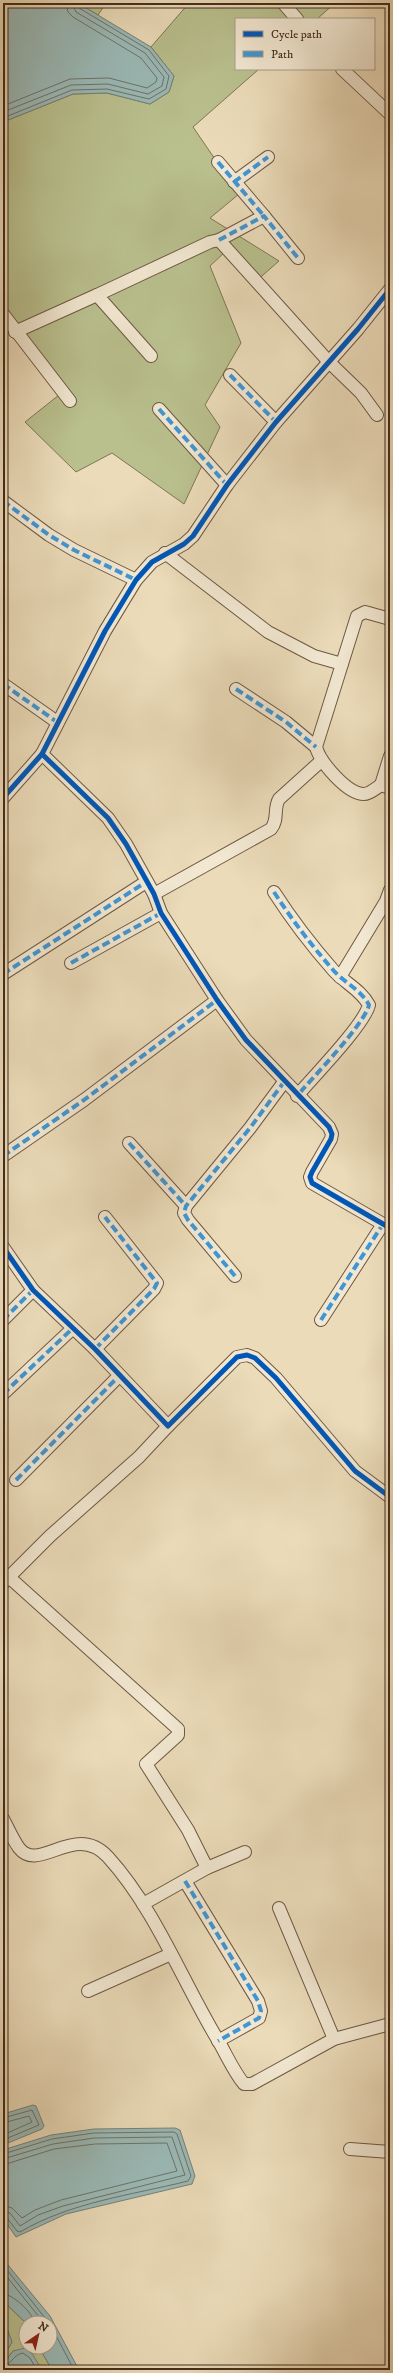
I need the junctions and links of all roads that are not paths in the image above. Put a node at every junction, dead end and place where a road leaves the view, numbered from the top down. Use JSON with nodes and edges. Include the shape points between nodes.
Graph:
{"nodes":[{"id":1,"x":283,"y":3,"type":"edge"},
{"id":2,"x":296,"y":18,"type":"edge"},
{"id":3,"x":343,"y":70,"type":"edge"},
{"id":4,"x":390,"y":114,"type":"edge"},
{"id":5,"x":268,"y":158,"type":"dead end"},
{"id":6,"x":218,"y":162,"type":"dead end"},
{"id":7,"x":234,"y":182,"type":"junction"},
{"id":8,"x":264,"y":216,"type":"junction"},
{"id":9,"x":219,"y":240,"type":"junction"},
{"id":10,"x":298,"y":258,"type":"dead end"},
{"id":11,"x":390,"y":289,"type":"edge"},
{"id":12,"x":97,"y":295,"type":"junction"},
{"id":13,"x":3,"y":314,"type":"edge"},
{"id":14,"x":15,"y":332,"type":"junction"},
{"id":15,"x":152,"y":356,"type":"dead end"},
{"id":16,"x":329,"y":362,"type":"junction"},
{"id":17,"x":230,"y":375,"type":"dead end"},
{"id":18,"x":70,"y":401,"type":"dead end"},
{"id":19,"x":159,"y":409,"type":"dead end"},
{"id":20,"x":377,"y":415,"type":"dead end"},
{"id":21,"x":276,"y":422,"type":"junction"},
{"id":22,"x":227,"y":485,"type":"junction"},
{"id":23,"x":3,"y":501,"type":"edge"},
{"id":24,"x":165,"y":553,"type":"junction"},
{"id":25,"x":136,"y":580,"type":"junction"},
{"id":26,"x":390,"y":619,"type":"edge"},
{"id":27,"x":342,"y":664,"type":"junction"},
{"id":28,"x":3,"y":684,"type":"edge"},
{"id":29,"x":236,"y":689,"type":"dead end"},
{"id":30,"x":57,"y":722,"type":"junction"},
{"id":31,"x":316,"y":747,"type":"junction"},
{"id":32,"x":42,"y":754,"type":"junction"},
{"id":33,"x":390,"y":756,"type":"edge"},
{"id":34,"x":322,"y":761,"type":"junction"},
{"id":35,"x":385,"y":787,"type":"edge"},
{"id":36,"x":3,"y":798,"type":"edge"},
{"id":37,"x":146,"y":882,"type":"junction"},
{"id":38,"x":390,"y":890,"type":"edge"},
{"id":39,"x":274,"y":892,"type":"dead end"},
{"id":40,"x":154,"y":894,"type":"junction"},
{"id":41,"x":161,"y":913,"type":"junction"},
{"id":42,"x":72,"y":963,"type":"dead end"},
{"id":43,"x":3,"y":974,"type":"edge"},
{"id":44,"x":340,"y":977,"type":"junction"},
{"id":45,"x":217,"y":1000,"type":"junction"},
{"id":46,"x":284,"y":1082,"type":"junction"},
{"id":47,"x":297,"y":1096,"type":"junction"},
{"id":48,"x":129,"y":1143,"type":"dead end"},
{"id":49,"x":3,"y":1156,"type":"edge"},
{"id":50,"x":186,"y":1206,"type":"junction"},
{"id":51,"x":104,"y":1217,"type":"dead end"},
{"id":52,"x":387,"y":1226,"type":"edge"},
{"id":53,"x":3,"y":1247,"type":"edge"},
{"id":54,"x":236,"y":1276,"type":"dead end"},
{"id":55,"x":33,"y":1290,"type":"junction"},
{"id":56,"x":3,"y":1320,"type":"edge"},
{"id":57,"x":321,"y":1320,"type":"dead end"},
{"id":58,"x":72,"y":1329,"type":"junction"},
{"id":59,"x":95,"y":1349,"type":"junction"},
{"id":60,"x":119,"y":1376,"type":"junction"},
{"id":61,"x":3,"y":1394,"type":"edge"},
{"id":62,"x":168,"y":1426,"type":"junction"},
{"id":63,"x":16,"y":1480,"type":"dead end"},
{"id":64,"x":390,"y":1498,"type":"edge"},
{"id":65,"x":6,"y":1581,"type":"edge"},
{"id":66,"x":3,"y":1819,"type":"edge"},
{"id":67,"x":245,"y":1852,"type":"dead end"},
{"id":68,"x":207,"y":1868,"type":"junction"},
{"id":69,"x":185,"y":1881,"type":"junction"},
{"id":70,"x":143,"y":1904,"type":"junction"},
{"id":71,"x":279,"y":1908,"type":"dead end"},
{"id":72,"x":171,"y":1954,"type":"junction"},
{"id":73,"x":88,"y":1991,"type":"dead end"},
{"id":74,"x":390,"y":2024,"type":"edge"},
{"id":75,"x":334,"y":2039,"type":"junction"},
{"id":76,"x":218,"y":2041,"type":"junction"},
{"id":77,"x":350,"y":2149,"type":"dead end"},
{"id":78,"x":390,"y":2152,"type":"edge"}],
"edges":[{"from":1,"to":2,"type":"street"},
{"from":3,"to":4,"type":"street"},
{"from":5,"to":7,"type":"street"},
{"from":6,"to":7,"type":"street"},
{"from":7,"to":8,"type":"street"},
{"from":8,"to":9,"type":"street"},
{"from":8,"to":10,"type":"street"},
{"from":9,"to":12,"type":"street"},
{"from":9,"to":16,"type":"street"},
{"from":11,"to":16,"type":"street"},
{"from":12,"to":14,"type":"street"},
{"from":12,"to":15,"type":"street"},
{"from":13,"to":14,"type":"street"},
{"from":14,"to":18,"type":"street"},
{"from":16,"to":20,"type":"street","via":[[362,393]]},
{"from":16,"to":21,"type":"street"},
{"from":17,"to":21,"type":"street"},
{"from":19,"to":22,"type":"street"},
{"from":21,"to":22,"type":"street"},
{"from":22,"to":24,"type":"street","via":[[193,536]]},
{"from":23,"to":25,"type":"street","via":[[74,550]]},
{"from":24,"to":25,"type":"street","via":[[152,562]]},
{"from":24,"to":27,"type":"street","via":[[268,632],[314,656]]},
{"from":25,"to":30,"type":"street","via":[[105,631]]},
{"from":26,"to":27,"type":"street","via":[[365,612],[356,616]]},
{"from":27,"to":31,"type":"street"},
{"from":28,"to":30,"type":"street"},
{"from":29,"to":31,"type":"street","via":[[286,722]]},
{"from":30,"to":32,"type":"street"},
{"from":31,"to":34,"type":"street"},
{"from":32,"to":36,"type":"street"},
{"from":32,"to":37,"type":"street","via":[[108,818],[126,844]]},
{"from":33,"to":35,"type":"street"},
{"from":34,"to":35,"type":"street","via":[[339,781],[360,793]]},
{"from":34,"to":40,"type":"street","via":[[280,799],[275,807],[276,823],[271,829]]},
{"from":37,"to":40,"type":"street"},
{"from":37,"to":43,"type":"street"},
{"from":38,"to":44,"type":"street"},
{"from":39,"to":44,"type":"street","via":[[308,940]]},
{"from":40,"to":41,"type":"street"},
{"from":41,"to":42,"type":"street"},
{"from":41,"to":45,"type":"street"},
{"from":44,"to":47,"type":"street","via":[[365,997],[369,1005],[367,1012]]},
{"from":45,"to":46,"type":"street","via":[[246,1040]]},
{"from":45,"to":49,"type":"street","via":[[84,1100]]},
{"from":46,"to":47,"type":"street"},
{"from":46,"to":50,"type":"street","via":[[246,1134]]},
{"from":47,"to":52,"type":"street","via":[[332,1134],[312,1172],[312,1183]]},
{"from":48,"to":50,"type":"street"},
{"from":50,"to":54,"type":"street","via":[[184,1213],[188,1220]]},
{"from":51,"to":59,"type":"street","via":[[157,1283]]},
{"from":52,"to":57,"type":"street"},
{"from":53,"to":55,"type":"street"},
{"from":55,"to":56,"type":"street"},
{"from":55,"to":58,"type":"street"},
{"from":58,"to":59,"type":"street"},
{"from":58,"to":61,"type":"street"},
{"from":59,"to":60,"type":"street"},
{"from":60,"to":62,"type":"street"},
{"from":60,"to":63,"type":"street"},
{"from":62,"to":64,"type":"street","via":[[237,1357],[248,1355],[255,1358],[276,1378],[355,1471]]},
{"from":62,"to":65,"type":"street","via":[[139,1457],[50,1536]]},
{"from":65,"to":68,"type":"street","via":[[178,1729],[178,1735],[146,1764],[188,1830]]},
{"from":66,"to":70,"type":"street","via":[[20,1849],[32,1856],[78,1843],[90,1844],[107,1856]]},
{"from":67,"to":68,"type":"street"},
{"from":68,"to":69,"type":"street"},
{"from":69,"to":70,"type":"street"},
{"from":69,"to":76,"type":"street","via":[[258,2001],[261,2011],[258,2018]]},
{"from":70,"to":72,"type":"street"},
{"from":71,"to":75,"type":"street"},
{"from":72,"to":73,"type":"street"},
{"from":72,"to":76,"type":"street"},
{"from":74,"to":75,"type":"street"},
{"from":75,"to":76,"type":"street","via":[[249,2085],[243,2082]]},
{"from":77,"to":78,"type":"street"}]}
